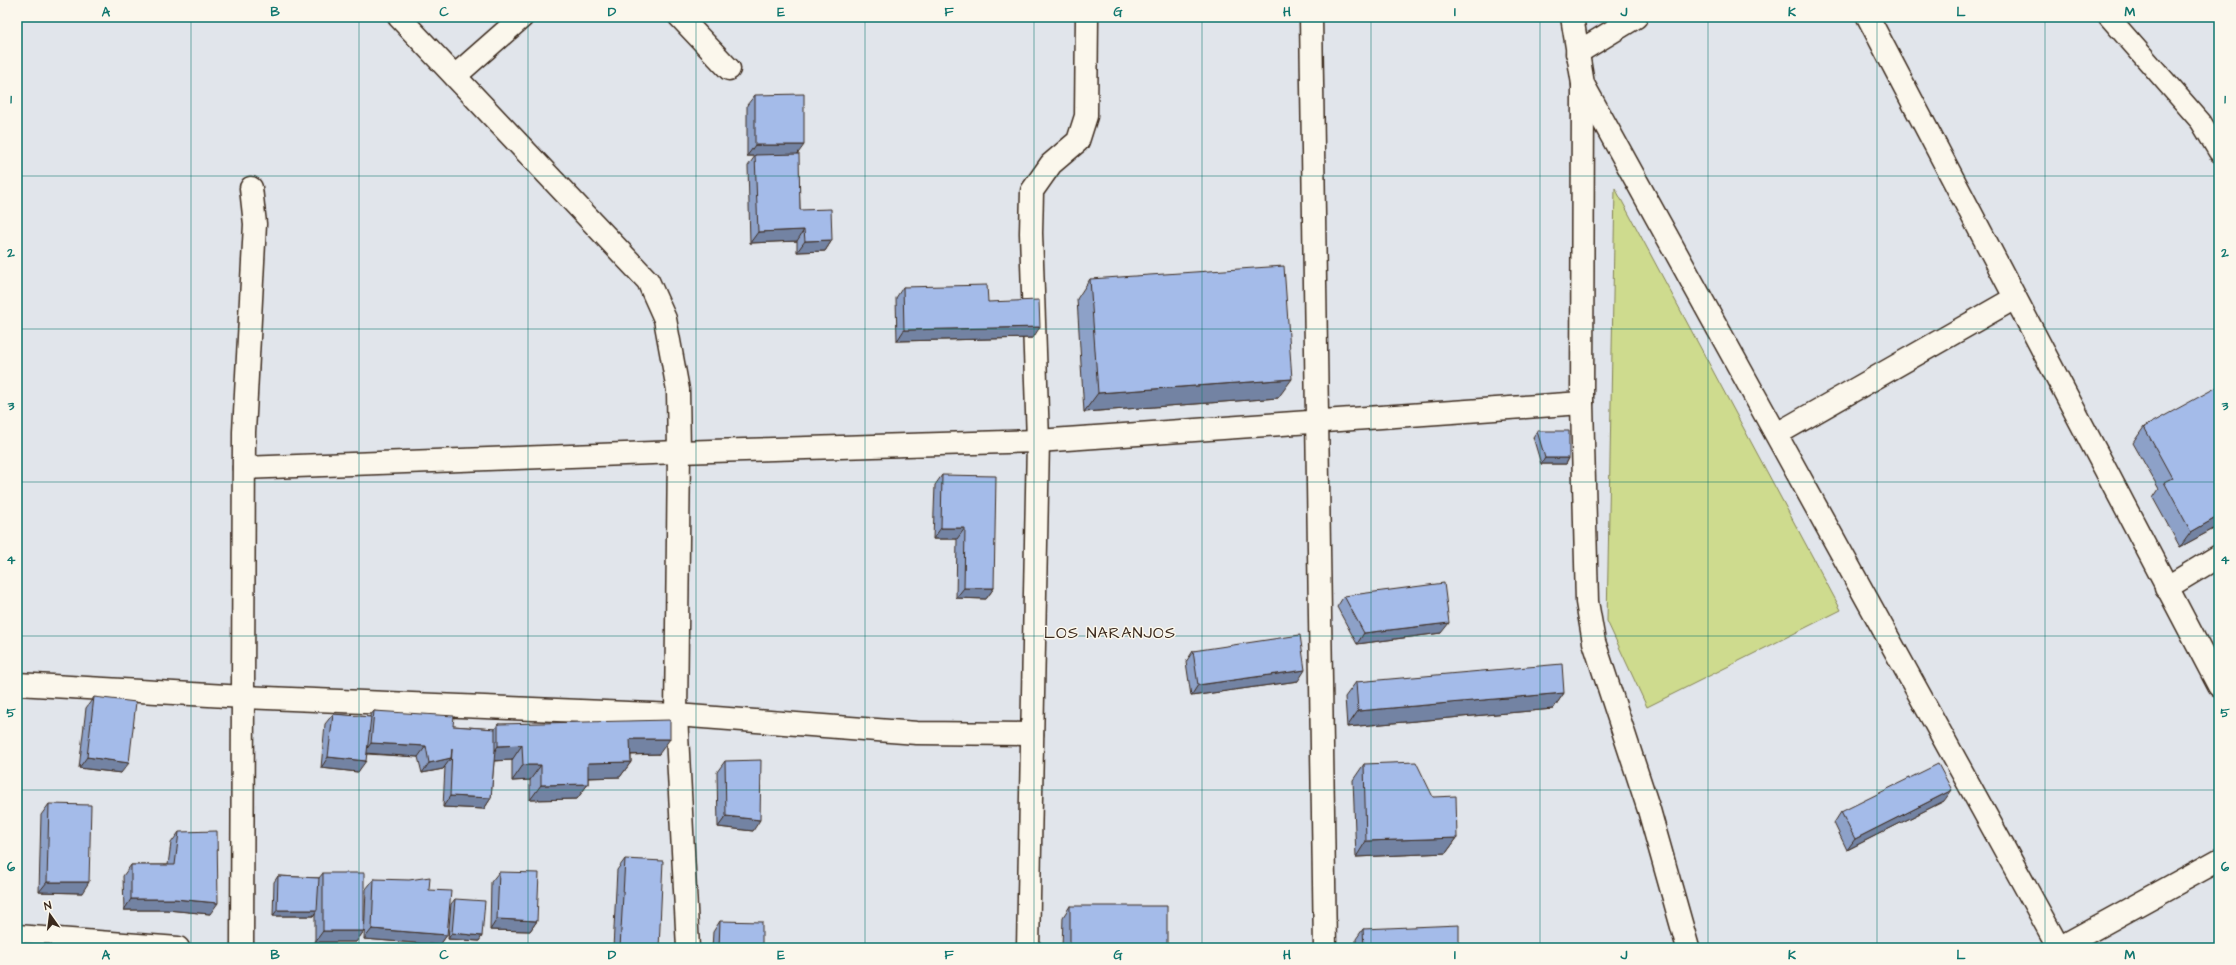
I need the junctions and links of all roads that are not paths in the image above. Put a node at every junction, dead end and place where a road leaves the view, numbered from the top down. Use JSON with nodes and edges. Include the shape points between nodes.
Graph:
{"nodes":[{"id":1,"x":399,"y":17,"type":"edge"},
{"id":2,"x":522,"y":17,"type":"edge"},
{"id":3,"x":680,"y":17,"type":"edge"},
{"id":4,"x":1086,"y":17,"type":"edge"},
{"id":5,"x":1103,"y":17,"type":"edge"},
{"id":6,"x":1311,"y":17,"type":"edge"},
{"id":7,"x":1572,"y":17,"type":"edge"},
{"id":8,"x":1636,"y":17,"type":"edge"},
{"id":9,"x":1868,"y":17,"type":"edge"},
{"id":10,"x":2109,"y":17,"type":"edge"},
{"id":11,"x":1577,"y":52,"type":"junction"},
{"id":12,"x":1087,"y":58,"type":"junction"},
{"id":13,"x":729,"y":69,"type":"dead end"},
{"id":14,"x":455,"y":76,"type":"junction"},
{"id":15,"x":1583,"y":84,"type":"junction"},
{"id":16,"x":2219,"y":152,"type":"edge"},
{"id":17,"x":251,"y":188,"type":"dead end"},
{"id":18,"x":2015,"y":298,"type":"junction"},
{"id":19,"x":1582,"y":403,"type":"junction"},
{"id":20,"x":1319,"y":422,"type":"junction"},
{"id":21,"x":1777,"y":434,"type":"junction"},
{"id":22,"x":1038,"y":441,"type":"junction"},
{"id":23,"x":679,"y":452,"type":"junction"},
{"id":24,"x":244,"y":468,"type":"junction"},
{"id":25,"x":2219,"y":556,"type":"edge"},
{"id":26,"x":2166,"y":588,"type":"junction"},
{"id":27,"x":17,"y":684,"type":"edge"},
{"id":28,"x":2219,"y":686,"type":"edge"},
{"id":29,"x":244,"y":697,"type":"junction"},
{"id":30,"x":676,"y":715,"type":"junction"},
{"id":31,"x":1032,"y":734,"type":"junction"},
{"id":32,"x":2219,"y":860,"type":"edge"},
{"id":33,"x":17,"y":936,"type":"edge"},
{"id":34,"x":178,"y":948,"type":"edge"},
{"id":35,"x":242,"y":948,"type":"edge"},
{"id":36,"x":688,"y":948,"type":"edge"},
{"id":37,"x":1028,"y":948,"type":"edge"},
{"id":38,"x":1325,"y":948,"type":"edge"},
{"id":39,"x":1688,"y":948,"type":"edge"},
{"id":40,"x":2059,"y":948,"type":"edge"}],
"edges":[{"from":1,"to":14,"type":"street"},
{"from":2,"to":14,"type":"street"},
{"from":3,"to":13,"type":"street"},
{"from":4,"to":12,"type":"street"},
{"from":5,"to":12,"type":"street"},
{"from":6,"to":20,"type":"street"},
{"from":7,"to":11,"type":"street"},
{"from":8,"to":11,"type":"street"},
{"from":9,"to":18,"type":"street"},
{"from":10,"to":16,"type":"lane","via":[[2201,122]]},
{"from":11,"to":15,"type":"street"},
{"from":12,"to":22,"type":"street","via":[[1086,116],[1078,141],[1051,164],[1032,191],[1031,233]]},
{"from":14,"to":23,"type":"street","via":[[648,280],[665,319],[678,390]]},
{"from":15,"to":19,"type":"street"},
{"from":15,"to":21,"type":"street"},
{"from":17,"to":24,"type":"street","via":[[255,224]]},
{"from":18,"to":21,"type":"street"},
{"from":18,"to":26,"type":"street"},
{"from":19,"to":20,"type":"street"},
{"from":19,"to":39,"type":"street","via":[[1587,602],[1594,642],[1649,810]]},
{"from":20,"to":22,"type":"street"},
{"from":20,"to":38,"type":"street"},
{"from":21,"to":40,"type":"street"},
{"from":22,"to":23,"type":"street"},
{"from":22,"to":31,"type":"street"},
{"from":23,"to":24,"type":"street"},
{"from":23,"to":30,"type":"street"},
{"from":24,"to":29,"type":"street"},
{"from":25,"to":26,"type":"street"},
{"from":26,"to":28,"type":"street"},
{"from":27,"to":29,"type":"street"},
{"from":29,"to":30,"type":"street"},
{"from":29,"to":35,"type":"street"},
{"from":30,"to":31,"type":"street","via":[[917,733]]},
{"from":30,"to":36,"type":"street"},
{"from":31,"to":37,"type":"street"},
{"from":32,"to":40,"type":"street"},
{"from":33,"to":34,"type":"street"}]}
